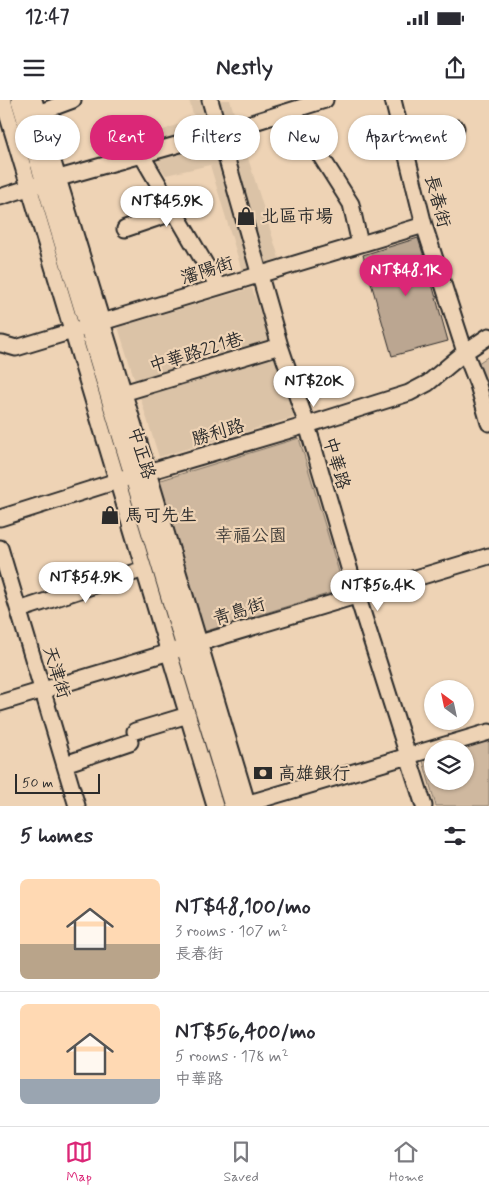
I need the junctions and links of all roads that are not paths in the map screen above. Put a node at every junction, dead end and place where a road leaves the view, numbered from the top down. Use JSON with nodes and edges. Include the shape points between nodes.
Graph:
{"nodes":[{"id":1,"x":2,"y":100,"type":"edge"},
{"id":2,"x":21,"y":100,"type":"edge"},
{"id":3,"x":73,"y":100,"type":"edge"},
{"id":4,"x":210,"y":100,"type":"edge"},
{"id":5,"x":325,"y":100,"type":"edge"},
{"id":6,"x":393,"y":100,"type":"edge"},
{"id":7,"x":36,"y":106,"type":"edge"},
{"id":8,"x":214,"y":115,"type":"edge"},
{"id":9,"x":397,"y":115,"type":"edge"},
{"id":10,"x":260,"y":120,"type":"edge"},
{"id":11,"x":121,"y":160,"type":"edge"},
{"id":12,"x":145,"y":160,"type":"edge"},
{"id":13,"x":227,"y":160,"type":"edge"},
{"id":14,"x":323,"y":160,"type":"edge"},
{"id":15,"x":408,"y":160,"type":"edge"},
{"id":16,"x":45,"y":183,"type":"junction"},
{"id":17,"x":0,"y":196,"type":"edge"},
{"id":18,"x":175,"y":212,"type":"junction"},
{"id":19,"x":424,"y":225,"type":"junction"},
{"id":20,"x":125,"y":229,"type":"dead end"},
{"id":21,"x":360,"y":244,"type":"junction"},
{"id":22,"x":259,"y":274,"type":"junction"},
{"id":23,"x":218,"y":286,"type":"junction"},
{"id":24,"x":88,"y":326,"type":"junction"},
{"id":25,"x":489,"y":336,"type":"edge"},
{"id":26,"x":0,"y":344,"type":"edge"},
{"id":27,"x":280,"y":346,"type":"junction"},
{"id":28,"x":465,"y":352,"type":"junction"},
{"id":29,"x":123,"y":394,"type":"junction"},
{"id":30,"x":489,"y":424,"type":"edge"},
{"id":31,"x":307,"y":426,"type":"junction"},
{"id":32,"x":133,"y":476,"type":"junction"},
{"id":33,"x":0,"y":518,"type":"edge"},
{"id":34,"x":0,"y":548,"type":"edge"},
{"id":35,"x":489,"y":556,"type":"edge"},
{"id":36,"x":144,"y":569,"type":"junction"},
{"id":37,"x":357,"y":595,"type":"junction"},
{"id":38,"x":19,"y":610,"type":"junction"},
{"id":39,"x":185,"y":647,"type":"junction"},
{"id":40,"x":43,"y":690,"type":"junction"},
{"id":41,"x":0,"y":703,"type":"edge"},
{"id":42,"x":188,"y":715,"type":"junction"},
{"id":43,"x":489,"y":732,"type":"edge"},
{"id":44,"x":408,"y":755,"type":"junction"},
{"id":45,"x":64,"y":764,"type":"junction"},
{"id":46,"x":242,"y":805,"type":"edge"},
{"id":47,"x":77,"y":806,"type":"edge"},
{"id":48,"x":215,"y":806,"type":"edge"},
{"id":49,"x":424,"y":806,"type":"edge"}],
"edges":[{"from":1,"to":16,"type":"street","name":"中正路"},
{"from":2,"to":16,"type":"main road","name":"中正路"},
{"from":3,"to":7,"type":"street"},
{"from":4,"to":8,"type":"street","name":"中華路"},
{"from":5,"to":10,"type":"street"},
{"from":6,"to":9,"type":"street","name":"長春街"},
{"from":7,"to":16,"type":"street","name":"中正路"},
{"from":11,"to":16,"type":"street"},
{"from":12,"to":18,"type":"street"},
{"from":13,"to":22,"type":"street","name":"中華路"},
{"from":14,"to":21,"type":"street","via":[[351,204]]},
{"from":15,"to":19,"type":"street","name":"長春街"},
{"from":16,"to":17,"type":"street"},
{"from":16,"to":24,"type":"main road","name":"中正路"},
{"from":18,"to":20,"type":"street"},
{"from":18,"to":23,"type":"street"},
{"from":19,"to":21,"type":"street","name":"瀋陽街"},
{"from":19,"to":28,"type":"street","name":"長春街"},
{"from":21,"to":22,"type":"street","name":"瀋陽街"},
{"from":22,"to":23,"type":"street","name":"瀋陽街"},
{"from":22,"to":27,"type":"street","name":"中華路"},
{"from":23,"to":24,"type":"street","name":"瀋陽街"},
{"from":24,"to":26,"type":"street","name":"瀋陽街","via":[[16,348]]},
{"from":24,"to":29,"type":"street","name":"中正路"},
{"from":24,"to":32,"type":"main road","name":"中正路"},
{"from":25,"to":28,"type":"street","name":"勝利路"},
{"from":27,"to":29,"type":"street","name":"中華路221巷"},
{"from":27,"to":31,"type":"street","name":"中華路"},
{"from":28,"to":30,"type":"street","name":"長春街"},
{"from":28,"to":31,"type":"street","name":"勝利路","via":[[416,390]]},
{"from":29,"to":32,"type":"street","name":"中正路"},
{"from":31,"to":32,"type":"street","name":"勝利路"},
{"from":31,"to":37,"type":"street","name":"中華路"},
{"from":32,"to":33,"type":"street","name":"勝利路"},
{"from":32,"to":36,"type":"street","name":"中正路"},
{"from":32,"to":39,"type":"main road","name":"中正路"},
{"from":34,"to":38,"type":"street","name":"天津街"},
{"from":35,"to":37,"type":"street","name":"青島街"},
{"from":36,"to":38,"type":"street"},
{"from":36,"to":39,"type":"street","name":"中正路"},
{"from":37,"to":39,"type":"street","name":"青島街"},
{"from":37,"to":44,"type":"street","name":"中華路"},
{"from":38,"to":40,"type":"street","name":"天津街"},
{"from":39,"to":40,"type":"street","name":"青島街"},
{"from":39,"to":42,"type":"street","name":"中正路"},
{"from":39,"to":46,"type":"main road","name":"中正路"},
{"from":40,"to":41,"type":"street","name":"青島街"},
{"from":40,"to":45,"type":"street","name":"天津街"},
{"from":42,"to":45,"type":"street"},
{"from":42,"to":48,"type":"street","name":"中正路"},
{"from":43,"to":44,"type":"street"},
{"from":44,"to":46,"type":"street"},
{"from":44,"to":49,"type":"street","name":"中華路"},
{"from":45,"to":47,"type":"street","name":"天津街"}]}
